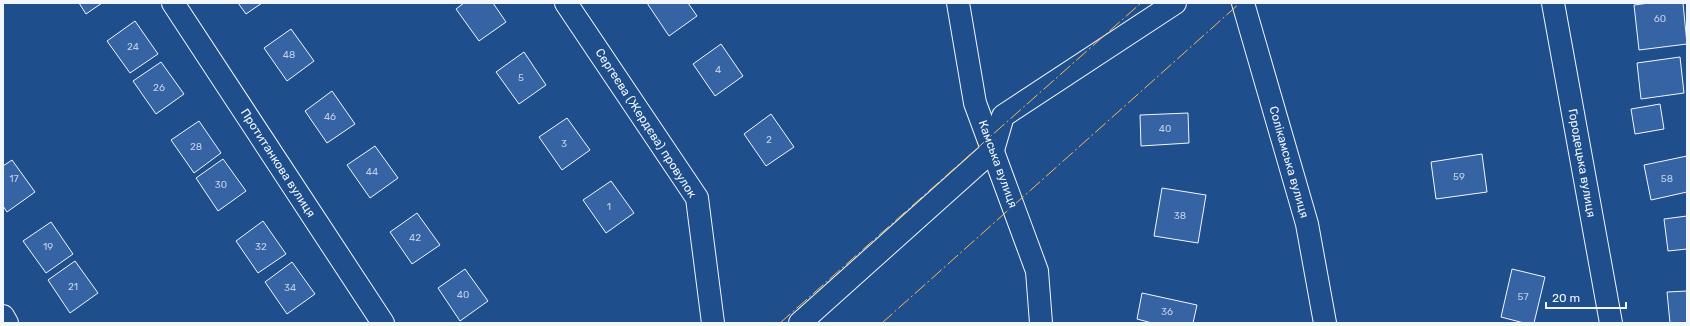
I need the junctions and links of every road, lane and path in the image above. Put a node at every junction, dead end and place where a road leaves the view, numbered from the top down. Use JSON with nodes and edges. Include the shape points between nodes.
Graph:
{"nodes":[{"id":1,"x":173,"y":3,"type":"edge"},
{"id":2,"x":566,"y":3,"type":"edge"},
{"id":3,"x":958,"y":3,"type":"edge"},
{"id":4,"x":1175,"y":3,"type":"edge"},
{"id":5,"x":1243,"y":3,"type":"edge"},
{"id":6,"x":1553,"y":3,"type":"edge"},
{"id":7,"x":993,"y":150,"type":"junction"},
{"id":8,"x":3,"y":316,"type":"edge"},
{"id":9,"x":7,"y":323,"type":"edge"},
{"id":10,"x":384,"y":323,"type":"edge"},
{"id":11,"x":713,"y":323,"type":"edge"},
{"id":12,"x":800,"y":323,"type":"edge"},
{"id":13,"x":1041,"y":323,"type":"edge"},
{"id":14,"x":1325,"y":323,"type":"edge"},
{"id":15,"x":1611,"y":323,"type":"edge"}],
"edges":[{"from":1,"to":10,"type":"street","name":"Протитанкова вулиця"},
{"from":2,"to":11,"type":"street","name":"Сергеєва (Жердєва) провулок","via":[[697,198]]},
{"from":3,"to":7,"type":"street","name":"Камська вулиця","via":[[975,103]]},
{"from":4,"to":7,"type":"street","via":[[1003,116]]},
{"from":5,"to":14,"type":"street","name":"Солікамська вулиця","via":[[1307,224]]},
{"from":6,"to":15,"type":"street","name":"Городецька вулиця"},
{"from":7,"to":12,"type":"street"},
{"from":7,"to":13,"type":"street","name":"Камська вулиця","via":[[1037,271]]},
{"from":8,"to":9,"type":"street"}]}
